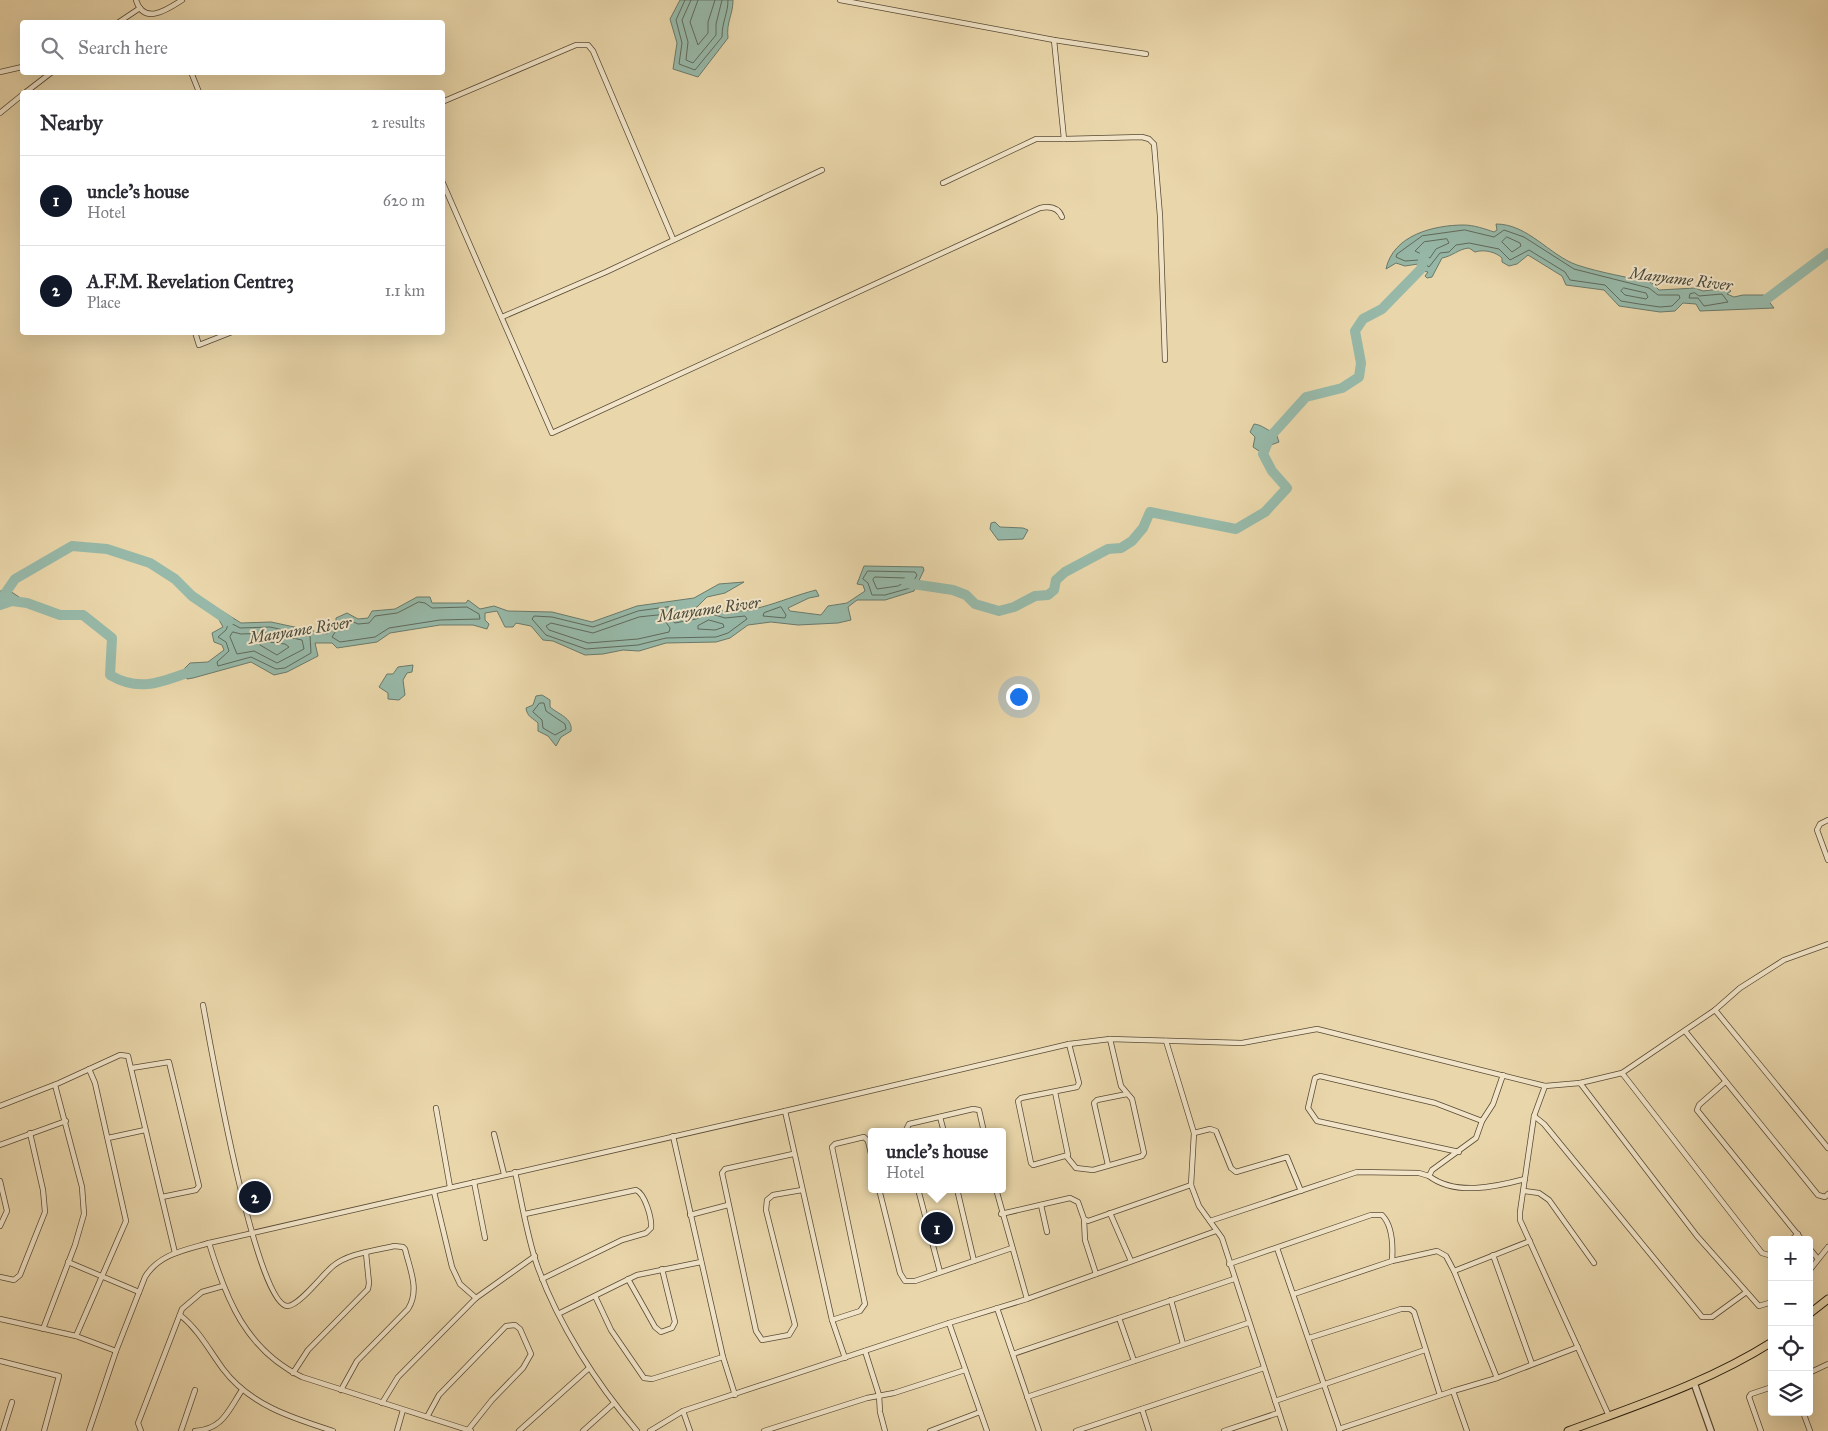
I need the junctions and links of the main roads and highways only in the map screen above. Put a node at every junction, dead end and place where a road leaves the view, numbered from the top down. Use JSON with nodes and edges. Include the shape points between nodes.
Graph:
{"nodes":[{"id":1,"x":1828,"y":1299,"type":"edge"},
{"id":2,"x":1813,"y":1311,"type":"edge"},
{"id":3,"x":1768,"y":1344,"type":"edge"},
{"id":4,"x":1568,"y":1431,"type":"edge"}],
"edges":[{"from":1,"to":2,"type":"main road"},
{"from":3,"to":4,"type":"main road","via":[[1694,1384]]}]}
